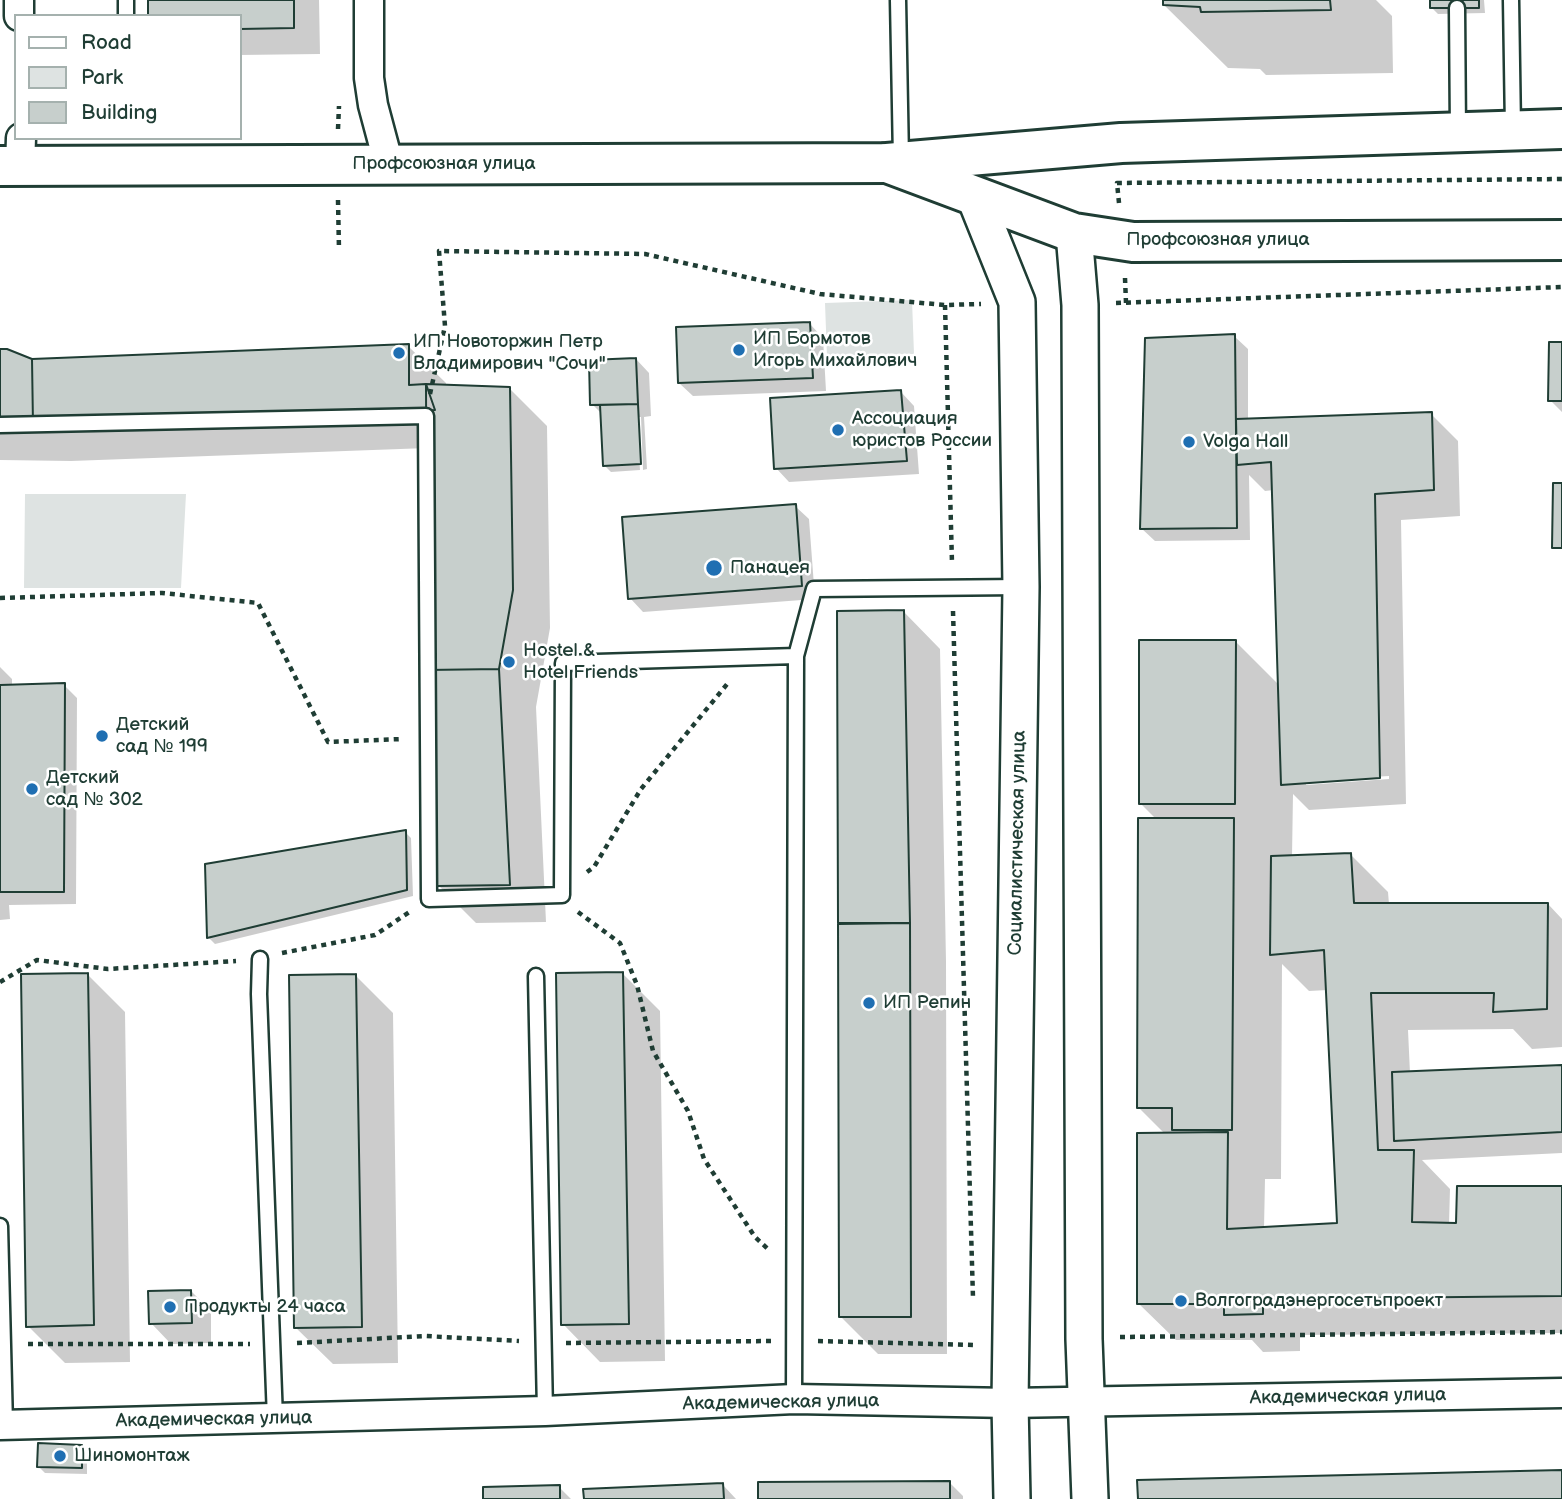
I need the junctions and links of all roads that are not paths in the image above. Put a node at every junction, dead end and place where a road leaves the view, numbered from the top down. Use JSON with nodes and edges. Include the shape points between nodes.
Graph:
{"nodes":[{"id":1,"x":369,"y":0,"type":"edge"},
{"id":2,"x":898,"y":0,"type":"edge"},
{"id":3,"x":1511,"y":0,"type":"edge"},
{"id":4,"x":1457,"y":8,"type":"dead end"},
{"id":5,"x":1562,"y":129,"type":"edge"},
{"id":6,"x":1513,"y":130,"type":"junction"},
{"id":7,"x":1458,"y":132,"type":"junction"},
{"id":8,"x":14,"y":157,"type":"edge"},
{"id":9,"x":894,"y":162,"type":"junction"},
{"id":10,"x":389,"y":165,"type":"junction"},
{"id":11,"x":974,"y":195,"type":"junction"},
{"id":12,"x":1074,"y":233,"type":"junction"},
{"id":13,"x":1562,"y":240,"type":"edge"},
{"id":14,"x":0,"y":425,"type":"edge"},
{"id":15,"x":1021,"y":587,"type":"junction"},
{"id":16,"x":796,"y":656,"type":"junction"},
{"id":17,"x":260,"y":959,"type":"road end"},
{"id":18,"x":536,"y":976,"type":"dead end"},
{"id":19,"x":0,"y":1226,"type":"edge"},
{"id":20,"x":1562,"y":1393,"type":"edge"},
{"id":21,"x":794,"y":1399,"type":"junction"},
{"id":22,"x":1087,"y":1401,"type":"junction"},
{"id":23,"x":1010,"y":1403,"type":"junction"},
{"id":24,"x":545,"y":1411,"type":"junction"},
{"id":25,"x":275,"y":1419,"type":"junction"},
{"id":26,"x":3,"y":1425,"type":"edge"},
{"id":27,"x":1012,"y":1499,"type":"edge"},
{"id":28,"x":1090,"y":1499,"type":"edge"}],
"edges":[{"from":1,"to":10,"type":"street","via":[[369,78]]},
{"from":2,"to":9,"type":"lane"},
{"from":3,"to":6,"type":"lane"},
{"from":4,"to":7,"type":"lane"},
{"from":5,"to":6,"type":"main road","name":"Профсоюзная улица"},
{"from":6,"to":7,"type":"main road","name":"Профсоюзная улица"},
{"from":7,"to":9,"type":"main road","name":"Профсоюзная улица","via":[[1121,144]]},
{"from":8,"to":10,"type":"main road","name":"Профсоюзная улица"},
{"from":9,"to":10,"type":"main road","name":"Профсоюзная улица"},
{"from":9,"to":11,"type":"main road","name":"Профсоюзная улица"},
{"from":11,"to":12,"type":"main road","name":"Профсоюзная улица"},
{"from":11,"to":15,"type":"street","name":"Социалистическая улица","via":[[1017,302]]},
{"from":12,"to":13,"type":"main road","name":"Профсоюзная улица","via":[[1133,242]]},
{"from":12,"to":22,"type":"street","via":[[1080,305]]},
{"from":14,"to":16,"type":"lane","via":[[426,416],[429,899],[562,895],[563,663]]},
{"from":15,"to":16,"type":"lane","via":[[814,589]]},
{"from":15,"to":23,"type":"street","name":"Социалистическая улица"},
{"from":16,"to":21,"type":"lane"},
{"from":17,"to":25,"type":"lane"},
{"from":18,"to":24,"type":"lane"},
{"from":19,"to":26,"type":"lane"},
{"from":20,"to":22,"type":"street","name":"Академическая улица"},
{"from":21,"to":23,"type":"street","name":"Академическая улица"},
{"from":21,"to":24,"type":"street","name":"Академическая улица"},
{"from":22,"to":23,"type":"street","name":"Академическая улица"},
{"from":22,"to":28,"type":"street"},
{"from":23,"to":27,"type":"street","name":"Социалистическая улица"},
{"from":24,"to":25,"type":"street","name":"Академическая улица"},
{"from":25,"to":26,"type":"street","name":"Академическая улица"}]}
